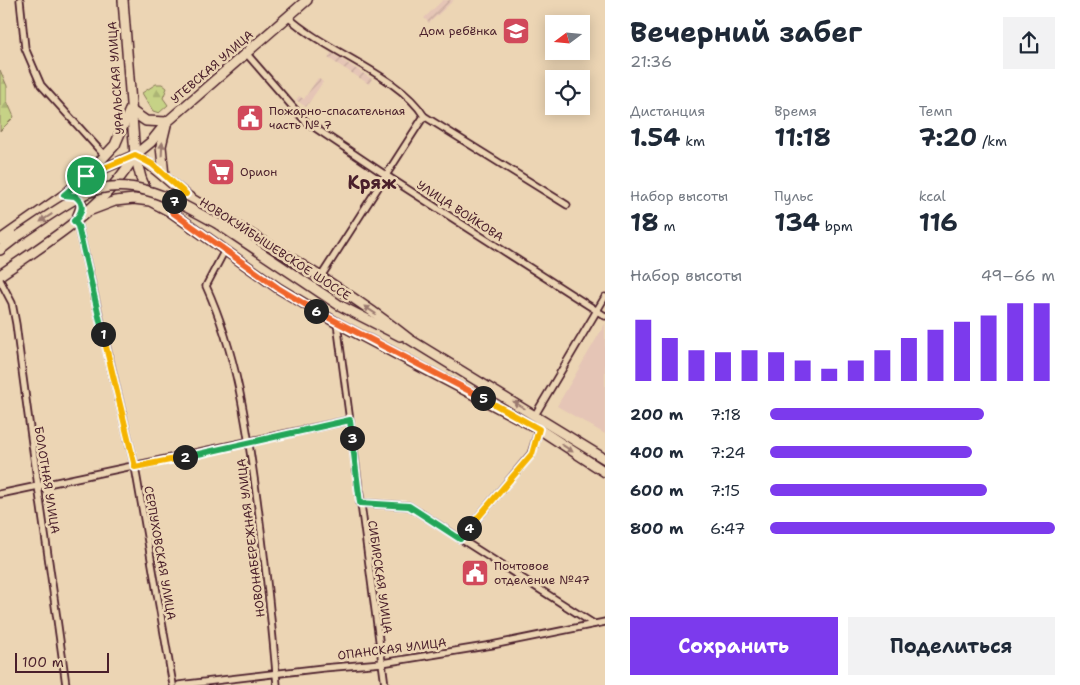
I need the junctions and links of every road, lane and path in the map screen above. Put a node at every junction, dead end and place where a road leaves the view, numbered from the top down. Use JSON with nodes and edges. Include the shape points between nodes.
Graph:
{"nodes":[{"id":1,"x":20,"y":0,"type":"edge"},
{"id":2,"x":123,"y":0,"type":"edge"},
{"id":3,"x":307,"y":0,"type":"edge"},
{"id":4,"x":288,"y":17,"type":"junction"},
{"id":5,"x":246,"y":54,"type":"junction"},
{"id":6,"x":130,"y":110,"type":"junction"},
{"id":7,"x":424,"y":116,"type":"junction"},
{"id":8,"x":166,"y":122,"type":"junction"},
{"id":9,"x":135,"y":155,"type":"junction"},
{"id":10,"x":105,"y":156,"type":"junction"},
{"id":11,"x":86,"y":176,"type":"junction"},
{"id":12,"x":164,"y":176,"type":"junction"},
{"id":13,"x":386,"y":176,"type":"junction"},
{"id":14,"x":186,"y":194,"type":"junction"},
{"id":15,"x":64,"y":195,"type":"junction"},
{"id":16,"x":150,"y":201,"type":"junction"},
{"id":17,"x":567,"y":205,"type":"dead end"},
{"id":18,"x":86,"y":212,"type":"junction"},
{"id":19,"x":172,"y":212,"type":"junction"},
{"id":20,"x":76,"y":220,"type":"junction"},
{"id":21,"x":0,"y":240,"type":"edge"},
{"id":22,"x":0,"y":250,"type":"edge"},
{"id":23,"x":225,"y":250,"type":"junction"},
{"id":24,"x":0,"y":275,"type":"edge"},
{"id":25,"x":320,"y":278,"type":"junction"},
{"id":26,"x":0,"y":280,"type":"edge"},
{"id":27,"x":605,"y":297,"type":"edge"},
{"id":28,"x":597,"y":311,"type":"junction"},
{"id":29,"x":605,"y":316,"type":"edge"},
{"id":30,"x":337,"y":323,"type":"junction"},
{"id":31,"x":410,"y":339,"type":"junction"},
{"id":32,"x":535,"y":415,"type":"junction"},
{"id":33,"x":350,"y":420,"type":"junction"},
{"id":34,"x":539,"y":429,"type":"junction"},
{"id":35,"x":250,"y":443,"type":"junction"},
{"id":36,"x":605,"y":459,"type":"edge"},
{"id":37,"x":135,"y":467,"type":"junction"},
{"id":38,"x":605,"y":472,"type":"edge"},
{"id":39,"x":38,"y":487,"type":"junction"},
{"id":40,"x":0,"y":494,"type":"edge"},
{"id":41,"x":360,"y":503,"type":"junction"},
{"id":42,"x":460,"y":539,"type":"junction"},
{"id":43,"x":605,"y":622,"type":"edge"},
{"id":44,"x":594,"y":624,"type":"junction"},
{"id":45,"x":382,"y":663,"type":"junction"},
{"id":46,"x":276,"y":674,"type":"junction"},
{"id":47,"x":66,"y":685,"type":"edge"},
{"id":48,"x":173,"y":685,"type":"edge"},
{"id":49,"x":179,"y":685,"type":"edge"},
{"id":50,"x":276,"y":685,"type":"edge"},
{"id":51,"x":385,"y":685,"type":"edge"}],
"edges":[{"from":1,"to":10,"type":"street","via":[[25,48],[41,85]]},
{"from":2,"to":6,"type":"main road","name":"УРАЛЬСКАЯ УЛИЦА"},
{"from":3,"to":4,"type":"main road","name":"УТЕВСКАЯ УЛИЦА"},
{"from":4,"to":5,"type":"main road","name":"УТЕВСКАЯ УЛИЦА"},
{"from":4,"to":7,"type":"street","via":[[306,32],[406,94]]},
{"from":5,"to":8,"type":"main road","name":"УТЕВСКАЯ УЛИЦА"},
{"from":5,"to":13,"type":"street","name":"УЛИЦА ВОЙКОВА","via":[[302,119]]},
{"from":6,"to":8,"type":"main road","via":[[146,121]]},
{"from":6,"to":9,"type":"main road","name":"УРАЛЬСКАЯ УЛИЦА"},
{"from":6,"to":10,"type":"main road","via":[[115,145]]},
{"from":7,"to":13,"type":"street"},
{"from":7,"to":17,"type":"street"},
{"from":8,"to":9,"type":"main road","name":"УТЕВСКАЯ УЛИЦА","via":[[151,142]]},
{"from":12,"to":8,"type":"main road","one_way":true,"via":[[161,146]]},
{"from":9,"to":11,"type":"main road"},
{"from":9,"to":12,"type":"main road","name":"НОВОКУЙБЫШЕВСКОЕ ШОССЕ","via":[[152,164]]},
{"from":9,"to":16,"type":"main road","name":"УРАЛЬСКАЯ УЛИЦА"},
{"from":9,"to":18,"type":"main road","via":[[123,176]]},
{"from":10,"to":11,"type":"main road"},
{"from":11,"to":15,"type":"main road"},
{"from":12,"to":14,"type":"main road","name":"НОВОКУЙБЫШЕВСКОЕ ШОССЕ"},
{"from":13,"to":25,"type":"street"},
{"from":13,"to":28,"type":"street","name":"УЛИЦА ВОЙКОВА"},
{"from":14,"to":19,"type":"main road","via":[[173,201]]},
{"from":14,"to":25,"type":"main road","name":"НОВОКУЙБЫШЕВСКОЕ ШОССЕ"},
{"from":15,"to":20,"type":"main road","via":[[72,194],[82,205]]},
{"from":15,"to":21,"type":"main road"},
{"from":16,"to":18,"type":"main road","name":"НОВОКУЙБЫШЕВСКОЕ ШОССЕ","via":[[123,200]]},
{"from":16,"to":19,"type":"main road","name":"НОВОКУЙБЫШЕВСКОЕ ШОССЕ"},
{"from":18,"to":20,"type":"main road"},
{"from":19,"to":23,"type":"main road","name":"НОВОКУЙБЫШЕВСКОЕ ШОССЕ"},
{"from":20,"to":24,"type":"main road"},
{"from":20,"to":37,"type":"street","name":"СЕРПУХОВСКАЯ УЛИЦА"},
{"from":31,"to":22,"type":"main road","name":"НОВОКУЙБЫШЕВСКОЕ ШОССЕ","one_way":true,"bridge":true,"via":[[382,329],[339,305],[218,224],[146,189],[117,187],[80,196]]},
{"from":23,"to":30,"type":"main road","name":"НОВОКУЙБЫШЕВСКОЕ ШОССЕ","via":[[278,288]]},
{"from":23,"to":35,"type":"street","name":"НОВОНАБЕРЕЖНАЯ УЛИЦА","via":[[206,286],[221,318],[239,383]]},
{"from":31,"to":25,"type":"main road","name":"НОВОКУЙБЫШЕВСКОЕ ШОССЕ","one_way":true},
{"from":26,"to":39,"type":"street","name":"БОЛОТНАЯ УЛИЦА","via":[[12,303],[16,324]]},
{"from":27,"to":28,"type":"street"},
{"from":28,"to":29,"type":"street","name":"УЛИЦА ВОЙКОВА"},
{"from":28,"to":32,"type":"street"},
{"from":30,"to":33,"type":"street","name":"СИБИРСКАЯ УЛИЦА"},
{"from":30,"to":34,"type":"main road","name":"НОВОКУЙБЫШЕВСКОЕ ШОССЕ"},
{"from":32,"to":31,"type":"main road","name":"НОВОКУЙБЫШЕВСКОЕ ШОССЕ","one_way":true},
{"from":32,"to":36,"type":"main road","name":"НОВОКУЙБЫШЕВСКОЕ ШОССЕ"},
{"from":33,"to":35,"type":"street"},
{"from":33,"to":41,"type":"street","name":"СИБИРСКАЯ УЛИЦА"},
{"from":34,"to":38,"type":"main road","name":"НОВОКУЙБЫШЕВСКОЕ ШОССЕ","one_way":true},
{"from":34,"to":42,"type":"street","via":[[532,454]]},
{"from":35,"to":37,"type":"street"},
{"from":35,"to":46,"type":"street","name":"НОВОНАБЕРЕЖНАЯ УЛИЦА"},
{"from":37,"to":39,"type":"street"},
{"from":37,"to":48,"type":"street","name":"СЕРПУХОВСКАЯ УЛИЦА"},
{"from":39,"to":40,"type":"street"},
{"from":39,"to":47,"type":"street","name":"БОЛОТНАЯ УЛИЦА"},
{"from":41,"to":42,"type":"street","via":[[409,506]]},
{"from":41,"to":45,"type":"street","name":"СИБИРСКАЯ УЛИЦА"},
{"from":42,"to":44,"type":"street"},
{"from":43,"to":44,"type":"street","name":"ОПАНСКАЯ УЛИЦА"},
{"from":44,"to":45,"type":"street","name":"ОПАНСКАЯ УЛИЦА"},
{"from":45,"to":46,"type":"street","name":"ОПАНСКАЯ УЛИЦА"},
{"from":45,"to":51,"type":"street","name":"СИБИРСКАЯ УЛИЦА"},
{"from":46,"to":49,"type":"street","name":"ОПАНСКАЯ УЛИЦА"},
{"from":46,"to":50,"type":"street","name":"НОВОНАБЕРЕЖНАЯ УЛИЦА"}]}
